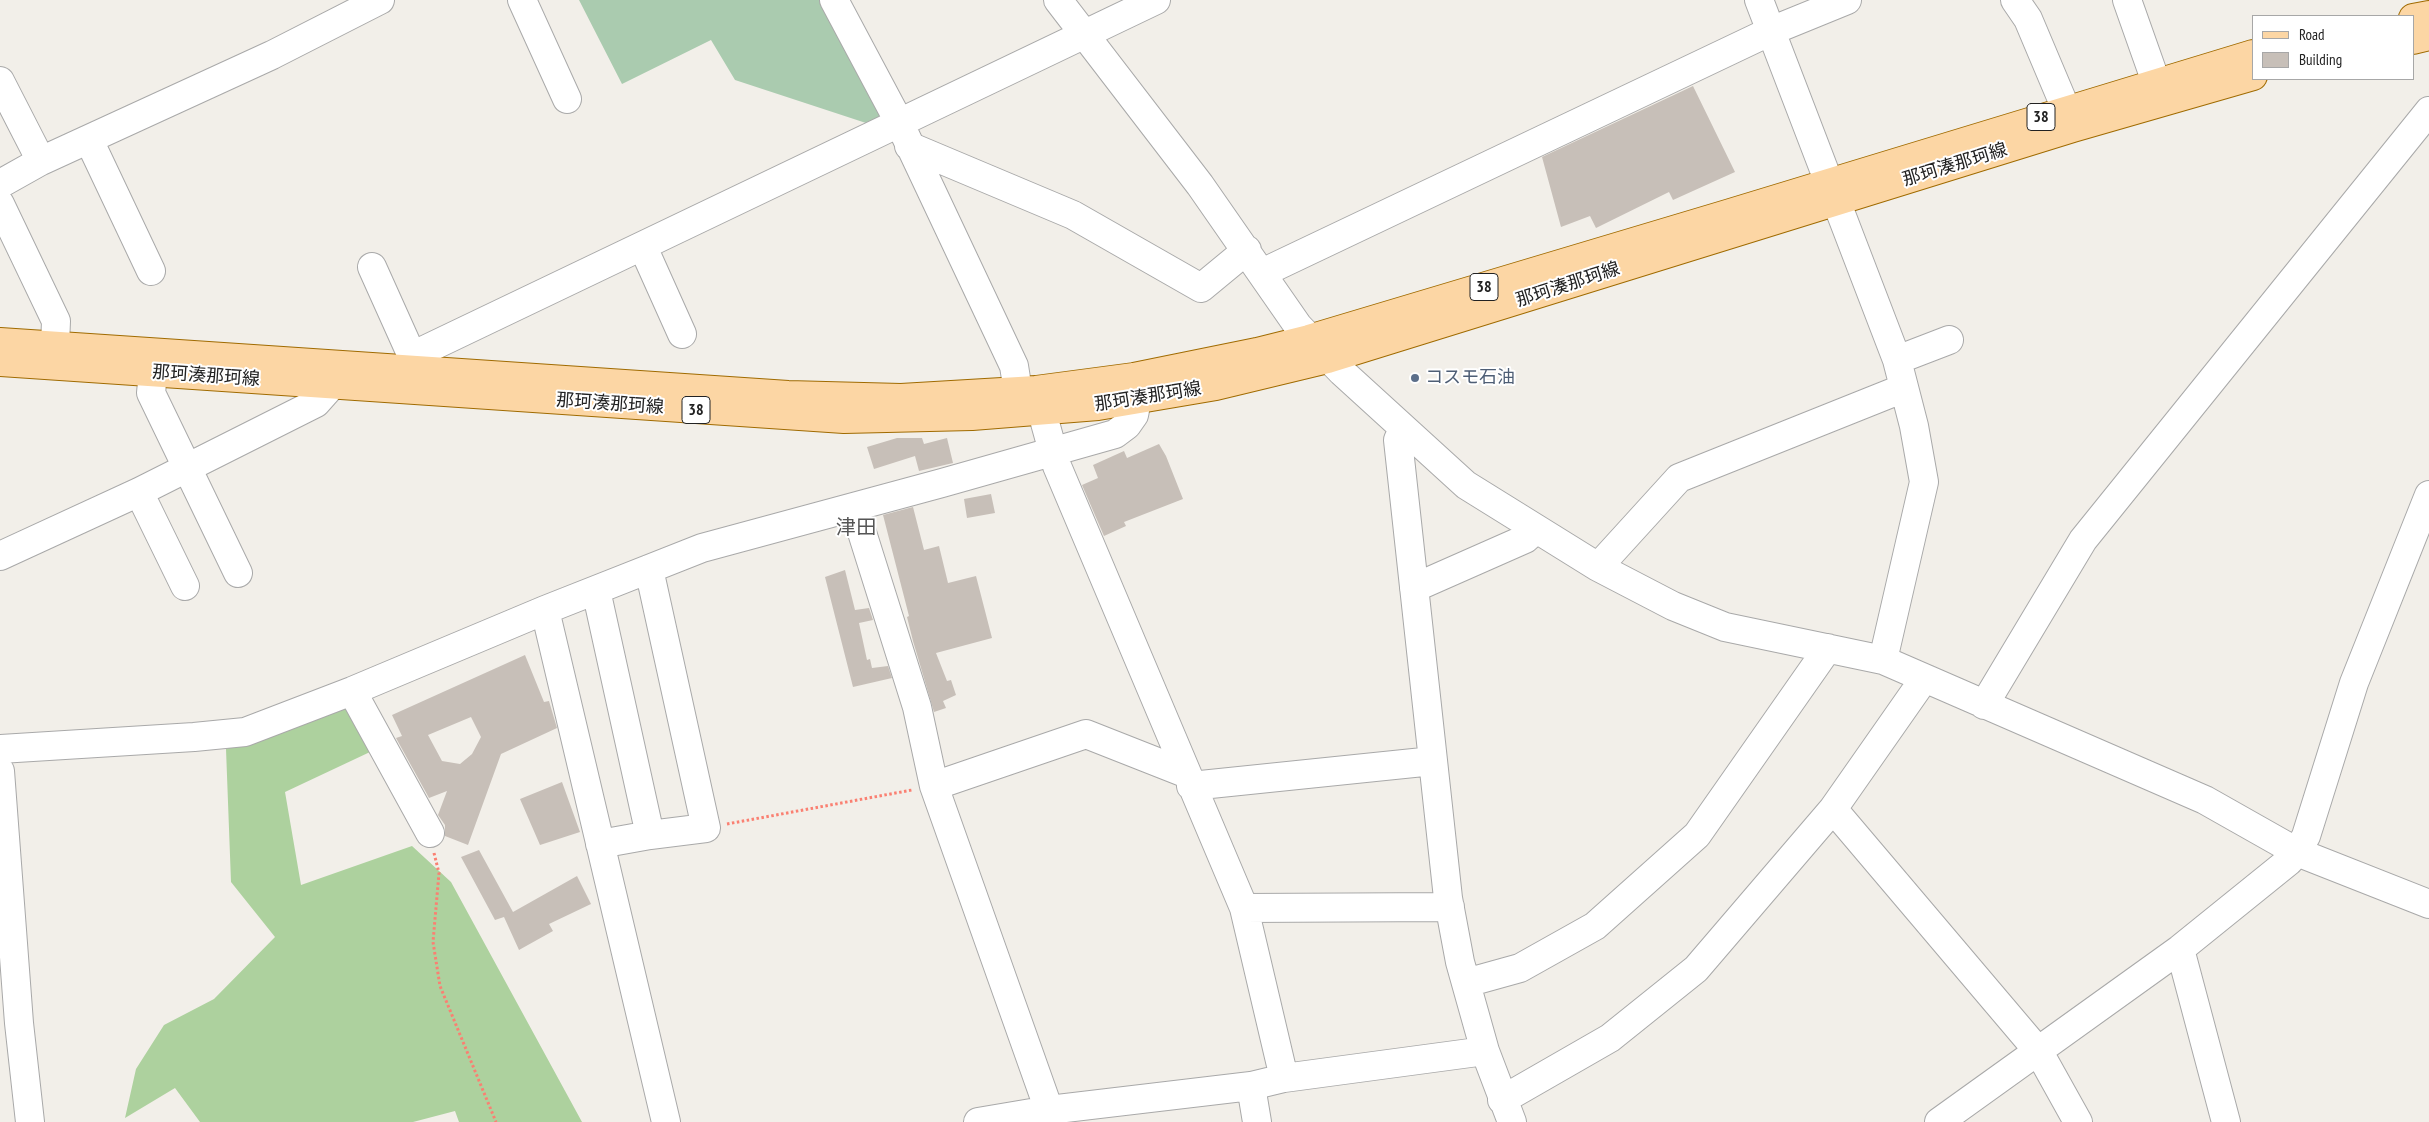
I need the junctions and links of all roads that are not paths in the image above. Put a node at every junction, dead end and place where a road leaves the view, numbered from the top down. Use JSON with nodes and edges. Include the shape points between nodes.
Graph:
{"nodes":[{"id":1,"x":380,"y":0,"type":"edge"},
{"id":2,"x":522,"y":0,"type":"edge"},
{"id":3,"x":834,"y":0,"type":"edge"},
{"id":4,"x":1058,"y":0,"type":"edge"},
{"id":5,"x":1156,"y":0,"type":"edge"},
{"id":6,"x":1759,"y":0,"type":"edge"},
{"id":7,"x":1847,"y":0,"type":"edge"},
{"id":8,"x":2015,"y":0,"type":"edge"},
{"id":9,"x":2127,"y":0,"type":"edge"},
{"id":10,"x":351,"y":6,"type":"edge"},
{"id":11,"x":2429,"y":15,"type":"edge"},
{"id":12,"x":2414,"y":18,"type":"edge"},
{"id":13,"x":1771,"y":31,"type":"junction"},
{"id":14,"x":1083,"y":34,"type":"junction"},
{"id":15,"x":2429,"y":36,"type":"edge"},
{"id":16,"x":2414,"y":40,"type":"edge"},
{"id":17,"x":2252,"y":54,"type":"edge"},
{"id":18,"x":2252,"y":76,"type":"edge"},
{"id":19,"x":0,"y":82,"type":"edge"},
{"id":20,"x":2156,"y":82,"type":"junction"},
{"id":21,"x":568,"y":99,"type":"dead end"},
{"id":22,"x":2066,"y":109,"type":"junction"},
{"id":23,"x":2429,"y":111,"type":"edge"},
{"id":24,"x":904,"y":134,"type":"junction"},
{"id":25,"x":89,"y":140,"type":"junction"},
{"id":26,"x":41,"y":162,"type":"junction"},
{"id":27,"x":0,"y":184,"type":"edge"},
{"id":28,"x":1834,"y":192,"type":"junction"},
{"id":29,"x":0,"y":204,"type":"edge"},
{"id":30,"x":643,"y":247,"type":"junction"},
{"id":31,"x":1247,"y":250,"type":"junction"},
{"id":32,"x":372,"y":267,"type":"dead end"},
{"id":33,"x":151,"y":271,"type":"dead end"},
{"id":34,"x":1262,"y":272,"type":"junction"},
{"id":35,"x":682,"y":334,"type":"dead end"},
{"id":36,"x":1309,"y":339,"type":"junction"},
{"id":37,"x":1949,"y":340,"type":"dead end"},
{"id":38,"x":0,"y":342,"type":"edge"},
{"id":39,"x":54,"y":345,"type":"junction"},
{"id":40,"x":1328,"y":359,"type":"junction"},
{"id":41,"x":1897,"y":360,"type":"junction"},
{"id":42,"x":0,"y":362,"type":"edge"},
{"id":43,"x":409,"y":362,"type":"junction"},
{"id":44,"x":153,"y":372,"type":"junction"},
{"id":45,"x":332,"y":385,"type":"junction"},
{"id":46,"x":1904,"y":388,"type":"junction"},
{"id":47,"x":1018,"y":391,"type":"junction"},
{"id":48,"x":1137,"y":400,"type":"junction"},
{"id":49,"x":1042,"y":412,"type":"junction"},
{"id":50,"x":1403,"y":429,"type":"junction"},
{"id":51,"x":1054,"y":452,"type":"junction"},
{"id":52,"x":186,"y":468,"type":"junction"},
{"id":53,"x":139,"y":492,"type":"junction"},
{"id":54,"x":2429,"y":495,"type":"edge"},
{"id":55,"x":854,"y":507,"type":"junction"},
{"id":56,"x":1535,"y":530,"type":"junction"},
{"id":57,"x":0,"y":556,"type":"edge"},
{"id":58,"x":1598,"y":567,"type":"junction"},
{"id":59,"x":649,"y":570,"type":"junction"},
{"id":60,"x":238,"y":573,"type":"dead end"},
{"id":61,"x":185,"y":586,"type":"dead end"},
{"id":62,"x":1414,"y":588,"type":"junction"},
{"id":63,"x":596,"y":590,"type":"junction"},
{"id":64,"x":545,"y":610,"type":"junction"},
{"id":65,"x":1828,"y":648,"type":"junction"},
{"id":66,"x":1883,"y":660,"type":"junction"},
{"id":67,"x":1924,"y":679,"type":"junction"},
{"id":68,"x":352,"y":691,"type":"junction"},
{"id":69,"x":1984,"y":705,"type":"junction"},
{"id":70,"x":0,"y":749,"type":"edge"},
{"id":71,"x":1433,"y":761,"type":"junction"},
{"id":72,"x":0,"y":771,"type":"edge"},
{"id":73,"x":1188,"y":779,"type":"junction"},
{"id":74,"x":934,"y":786,"type":"junction"},
{"id":75,"x":1833,"y":809,"type":"junction"},
{"id":76,"x":3,"y":831,"type":"edge"},
{"id":77,"x":430,"y":833,"type":"road end"},
{"id":78,"x":650,"y":835,"type":"junction"},
{"id":79,"x":600,"y":844,"type":"junction"},
{"id":80,"x":2296,"y":852,"type":"junction"},
{"id":81,"x":2429,"y":904,"type":"edge"},
{"id":82,"x":1450,"y":907,"type":"junction"},
{"id":83,"x":1244,"y":908,"type":"junction"},
{"id":84,"x":2180,"y":949,"type":"junction"},
{"id":85,"x":1466,"y":983,"type":"junction"},
{"id":86,"x":10,"y":1026,"type":"edge"},
{"id":87,"x":1485,"y":1051,"type":"junction"},
{"id":88,"x":2039,"y":1052,"type":"junction"},
{"id":89,"x":1284,"y":1078,"type":"junction"},
{"id":90,"x":1252,"y":1086,"type":"junction"},
{"id":91,"x":1049,"y":1110,"type":"junction"},
{"id":92,"x":1507,"y":1111,"type":"edge"},
{"id":93,"x":30,"y":1122,"type":"edge"},
{"id":94,"x":666,"y":1122,"type":"edge"},
{"id":95,"x":978,"y":1122,"type":"edge"},
{"id":96,"x":1257,"y":1122,"type":"edge"},
{"id":97,"x":1939,"y":1122,"type":"edge"},
{"id":98,"x":2078,"y":1122,"type":"edge"},
{"id":99,"x":2226,"y":1122,"type":"edge"}],
"edges":[{"from":1,"to":10,"type":"street"},
{"from":2,"to":21,"type":"street"},
{"from":3,"to":24,"type":"street"},
{"from":4,"to":14,"type":"street"},
{"from":5,"to":14,"type":"street"},
{"from":6,"to":13,"type":"street"},
{"from":7,"to":13,"type":"street"},
{"from":8,"to":22,"type":"street","via":[[2028,19]]},
{"from":9,"to":20,"type":"street"},
{"from":10,"to":25,"type":"street","via":[[272,55]]},
{"from":11,"to":12,"type":"main road"},
{"from":13,"to":28,"type":"street"},
{"from":13,"to":34,"type":"street"},
{"from":14,"to":24,"type":"street"},
{"from":14,"to":31,"type":"street"},
{"from":15,"to":16,"type":"main road"},
{"from":17,"to":20,"type":"main road","name":"那珂湊那珂線","number":"38"},
{"from":18,"to":28,"type":"main road","name":"那珂湊那珂線","number":"38"},
{"from":19,"to":26,"type":"street"},
{"from":20,"to":22,"type":"main road","name":"那珂湊那珂線","number":"38"},
{"from":22,"to":28,"type":"main road","name":"那珂湊那珂線","number":"38"},
{"from":23,"to":69,"type":"street","via":[[2083,540]]},
{"from":24,"to":30,"type":"street"},
{"from":24,"to":31,"type":"street","via":[[1073,215],[1201,288]]},
{"from":24,"to":47,"type":"street","via":[[1014,366]]},
{"from":25,"to":26,"type":"street"},
{"from":25,"to":33,"type":"street"},
{"from":26,"to":27,"type":"street"},
{"from":28,"to":36,"type":"main road","name":"那珂湊那珂線","number":"38"},
{"from":28,"to":40,"type":"main road","name":"那珂湊那珂線","number":"38"},
{"from":28,"to":41,"type":"street"},
{"from":29,"to":39,"type":"street","via":[[56,321]]},
{"from":30,"to":35,"type":"street"},
{"from":30,"to":43,"type":"street"},
{"from":31,"to":34,"type":"street"},
{"from":32,"to":43,"type":"street"},
{"from":34,"to":36,"type":"street"},
{"from":36,"to":40,"type":"street"},
{"from":36,"to":47,"type":"main road","name":"那珂湊那珂線","number":"38","via":[[1134,377]]},
{"from":37,"to":41,"type":"street"},
{"from":38,"to":39,"type":"main road","name":"那珂湊那珂線","number":"38"},
{"from":39,"to":43,"type":"main road","name":"那珂湊那珂線","number":"38"},
{"from":40,"to":48,"type":"main road","name":"那珂湊那珂線","number":"38","via":[[1216,386]]},
{"from":40,"to":50,"type":"street"},
{"from":41,"to":46,"type":"street"},
{"from":42,"to":44,"type":"main road","name":"那珂湊那珂線","number":"38"},
{"from":43,"to":47,"type":"main road","name":"那珂湊那珂線","number":"38","via":[[788,395],[902,398]]},
{"from":44,"to":45,"type":"main road","name":"那珂湊那珂線","number":"38"},
{"from":44,"to":52,"type":"street","via":[[150,393]]},
{"from":45,"to":49,"type":"main road","name":"那珂湊那珂線","number":"38","via":[[844,419]]},
{"from":45,"to":52,"type":"street","via":[[316,402]]},
{"from":46,"to":58,"type":"street","via":[[1679,478]]},
{"from":46,"to":66,"type":"street","via":[[1924,482]]},
{"from":48,"to":49,"type":"main road","name":"那珂湊那珂線","number":"38"},
{"from":48,"to":51,"type":"street","via":[[1134,415],[1115,434]]},
{"from":49,"to":51,"type":"street"},
{"from":50,"to":56,"type":"street","via":[[1466,485]]},
{"from":50,"to":62,"type":"street","via":[[1398,440]]},
{"from":51,"to":55,"type":"street"},
{"from":51,"to":73,"type":"street"},
{"from":52,"to":53,"type":"street"},
{"from":52,"to":60,"type":"street"},
{"from":53,"to":57,"type":"street"},
{"from":53,"to":61,"type":"street"},
{"from":54,"to":80,"type":"street","via":[[2354,683],[2306,836]]},
{"from":55,"to":59,"type":"street","via":[[702,548]]},
{"from":55,"to":74,"type":"street","via":[[917,708]]},
{"from":56,"to":58,"type":"street"},
{"from":56,"to":62,"type":"street","via":[[1526,539]]},
{"from":58,"to":65,"type":"street","via":[[1672,606],[1726,627]]},
{"from":59,"to":63,"type":"street"},
{"from":59,"to":78,"type":"street","via":[[706,828]]},
{"from":62,"to":71,"type":"street"},
{"from":63,"to":64,"type":"street"},
{"from":63,"to":78,"type":"street"},
{"from":64,"to":68,"type":"street"},
{"from":64,"to":79,"type":"street"},
{"from":65,"to":66,"type":"street"},
{"from":65,"to":85,"type":"street","via":[[1697,835],[1595,926],[1520,968]]},
{"from":66,"to":67,"type":"street"},
{"from":67,"to":69,"type":"street"},
{"from":67,"to":75,"type":"street"},
{"from":68,"to":70,"type":"street","via":[[245,732]]},
{"from":68,"to":77,"type":"street"},
{"from":69,"to":80,"type":"street","via":[[2205,800]]},
{"from":71,"to":73,"type":"street"},
{"from":71,"to":82,"type":"street"},
{"from":72,"to":76,"type":"street"},
{"from":73,"to":74,"type":"street","via":[[1086,734]]},
{"from":73,"to":83,"type":"street"},
{"from":74,"to":91,"type":"street"},
{"from":75,"to":88,"type":"street"},
{"from":75,"to":92,"type":"street","via":[[1696,969],[1610,1038]]},
{"from":76,"to":86,"type":"street"},
{"from":78,"to":79,"type":"street"},
{"from":79,"to":94,"type":"street"},
{"from":80,"to":81,"type":"street"},
{"from":80,"to":84,"type":"street"},
{"from":82,"to":83,"type":"street"},
{"from":82,"to":85,"type":"street"},
{"from":83,"to":89,"type":"street"},
{"from":84,"to":88,"type":"street"},
{"from":84,"to":99,"type":"street"},
{"from":85,"to":87,"type":"street"},
{"from":86,"to":93,"type":"street"},
{"from":87,"to":89,"type":"street"},
{"from":87,"to":92,"type":"street"},
{"from":88,"to":97,"type":"street"},
{"from":88,"to":98,"type":"street"},
{"from":89,"to":90,"type":"street"},
{"from":90,"to":91,"type":"street"},
{"from":90,"to":96,"type":"street"},
{"from":91,"to":95,"type":"street"}]}
